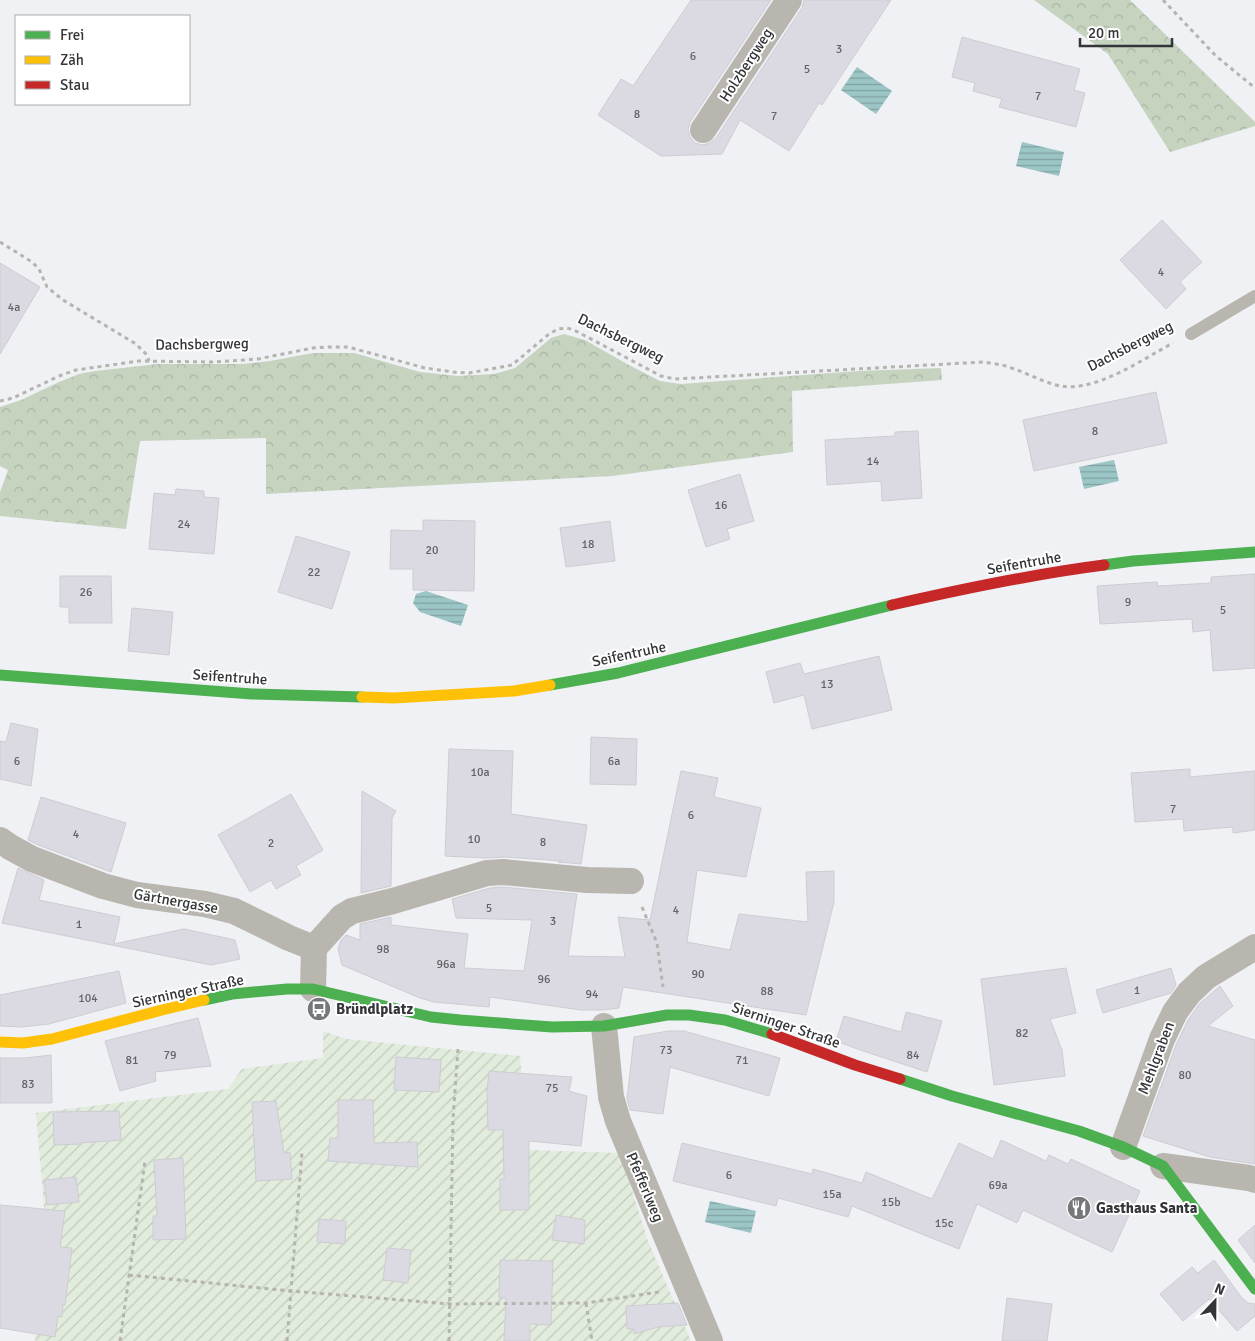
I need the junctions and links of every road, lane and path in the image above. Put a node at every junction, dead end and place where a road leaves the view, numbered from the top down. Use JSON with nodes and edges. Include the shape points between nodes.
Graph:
{"nodes":[{"id":1,"x":789,"y":0,"type":"edge"},
{"id":2,"x":1163,"y":0,"type":"edge"},
{"id":3,"x":1255,"y":88,"type":"edge"},
{"id":4,"x":703,"y":130,"type":"dead end"},
{"id":5,"x":0,"y":242,"type":"edge"},
{"id":6,"x":1255,"y":296,"type":"edge"},
{"id":7,"x":1191,"y":334,"type":"joint"},
{"id":8,"x":150,"y":361,"type":"junction"},
{"id":9,"x":0,"y":401,"type":"edge"},
{"id":10,"x":1255,"y":552,"type":"edge"},
{"id":11,"x":0,"y":675,"type":"edge"},
{"id":12,"x":0,"y":840,"type":"edge"},
{"id":13,"x":632,"y":881,"type":"joint"},
{"id":14,"x":1255,"y":947,"type":"edge"},
{"id":15,"x":314,"y":948,"type":"junction"},
{"id":16,"x":313,"y":989,"type":"junction"},
{"id":17,"x":667,"y":1015,"type":"junction"},
{"id":18,"x":460,"y":1020,"type":"junction"},
{"id":19,"x":604,"y":1026,"type":"junction"},
{"id":20,"x":0,"y":1042,"type":"edge"},
{"id":21,"x":1123,"y":1147,"type":"junction"},
{"id":22,"x":302,"y":1152,"type":"dead end"},
{"id":23,"x":145,"y":1161,"type":"dead end"},
{"id":24,"x":1163,"y":1166,"type":"junction"},
{"id":25,"x":1255,"y":1180,"type":"edge"},
{"id":26,"x":129,"y":1275,"type":"junction"},
{"id":27,"x":688,"y":1288,"type":"junction"},
{"id":28,"x":1255,"y":1288,"type":"edge"},
{"id":29,"x":291,"y":1291,"type":"junction"},
{"id":30,"x":586,"y":1303,"type":"junction"},
{"id":31,"x":450,"y":1304,"type":"junction"},
{"id":32,"x":120,"y":1341,"type":"edge"},
{"id":33,"x":287,"y":1341,"type":"edge"},
{"id":34,"x":449,"y":1341,"type":"edge"},
{"id":35,"x":592,"y":1341,"type":"edge"},
{"id":36,"x":710,"y":1341,"type":"edge"}],
"edges":[{"from":1,"to":4,"type":"street","name":"Holzbergweg"},
{"from":2,"to":3,"type":"path","via":[[1216,56]]},
{"from":5,"to":8,"type":"path","via":[[40,269],[47,287],[63,300],[136,344]]},
{"from":6,"to":7,"type":"lane","name":"Dachsbergweg"},
{"from":7,"to":8,"type":"path","name":"Dachsbergweg","via":[[1108,378],[1068,388],[1003,365],[983,362],[675,379],[661,376],[567,328],[549,334],[512,366],[469,373],[425,368],[348,347],[313,348],[249,360]]},
{"from":8,"to":9,"type":"path","name":"Dachsbergweg","via":[[76,370]]},
{"from":10,"to":11,"type":"street","name":"Seifentruhe","via":[[1133,561],[1051,572],[859,613],[618,673],[514,691],[394,698],[252,694]]},
{"from":12,"to":15,"type":"street","name":"Gärtnergasse","via":[[32,859],[103,886],[234,911]]},
{"from":13,"to":15,"type":"street","via":[[487,873],[352,911],[342,917]]},
{"from":13,"to":17,"type":"path","via":[[657,943]]},
{"from":14,"to":21,"type":"street","name":"Mehlgraben","via":[[1206,977],[1175,1012]]},
{"from":15,"to":16,"type":"street"},
{"from":16,"to":18,"type":"street","name":"Sierninger Straße","via":[[431,1017]]},
{"from":16,"to":20,"type":"street","name":"Sierninger Straße","via":[[232,994],[52,1039]]},
{"from":17,"to":19,"type":"street","name":"Sierninger Straße"},
{"from":17,"to":21,"type":"street","name":"Sierninger Straße","via":[[724,1020],[762,1030],[864,1068]]},
{"from":18,"to":19,"type":"street","name":"Sierninger Straße","via":[[552,1027]]},
{"from":18,"to":31,"type":"path","via":[[453,1119]]},
{"from":19,"to":27,"type":"street","name":"Pfefferlweg","via":[[611,1098],[618,1121]]},
{"from":21,"to":24,"type":"street","name":"Sierninger Straße"},
{"from":22,"to":29,"type":"path"},
{"from":23,"to":26,"type":"path"},
{"from":24,"to":25,"type":"street"},
{"from":24,"to":28,"type":"street","name":"Sierninger Straße"},
{"from":26,"to":29,"type":"path"},
{"from":26,"to":32,"type":"path"},
{"from":27,"to":30,"type":"path"},
{"from":27,"to":36,"type":"street","name":"Pfefferlweg"},
{"from":29,"to":31,"type":"path"},
{"from":29,"to":33,"type":"path"},
{"from":30,"to":31,"type":"path"},
{"from":30,"to":35,"type":"path"},
{"from":31,"to":34,"type":"path"}]}
